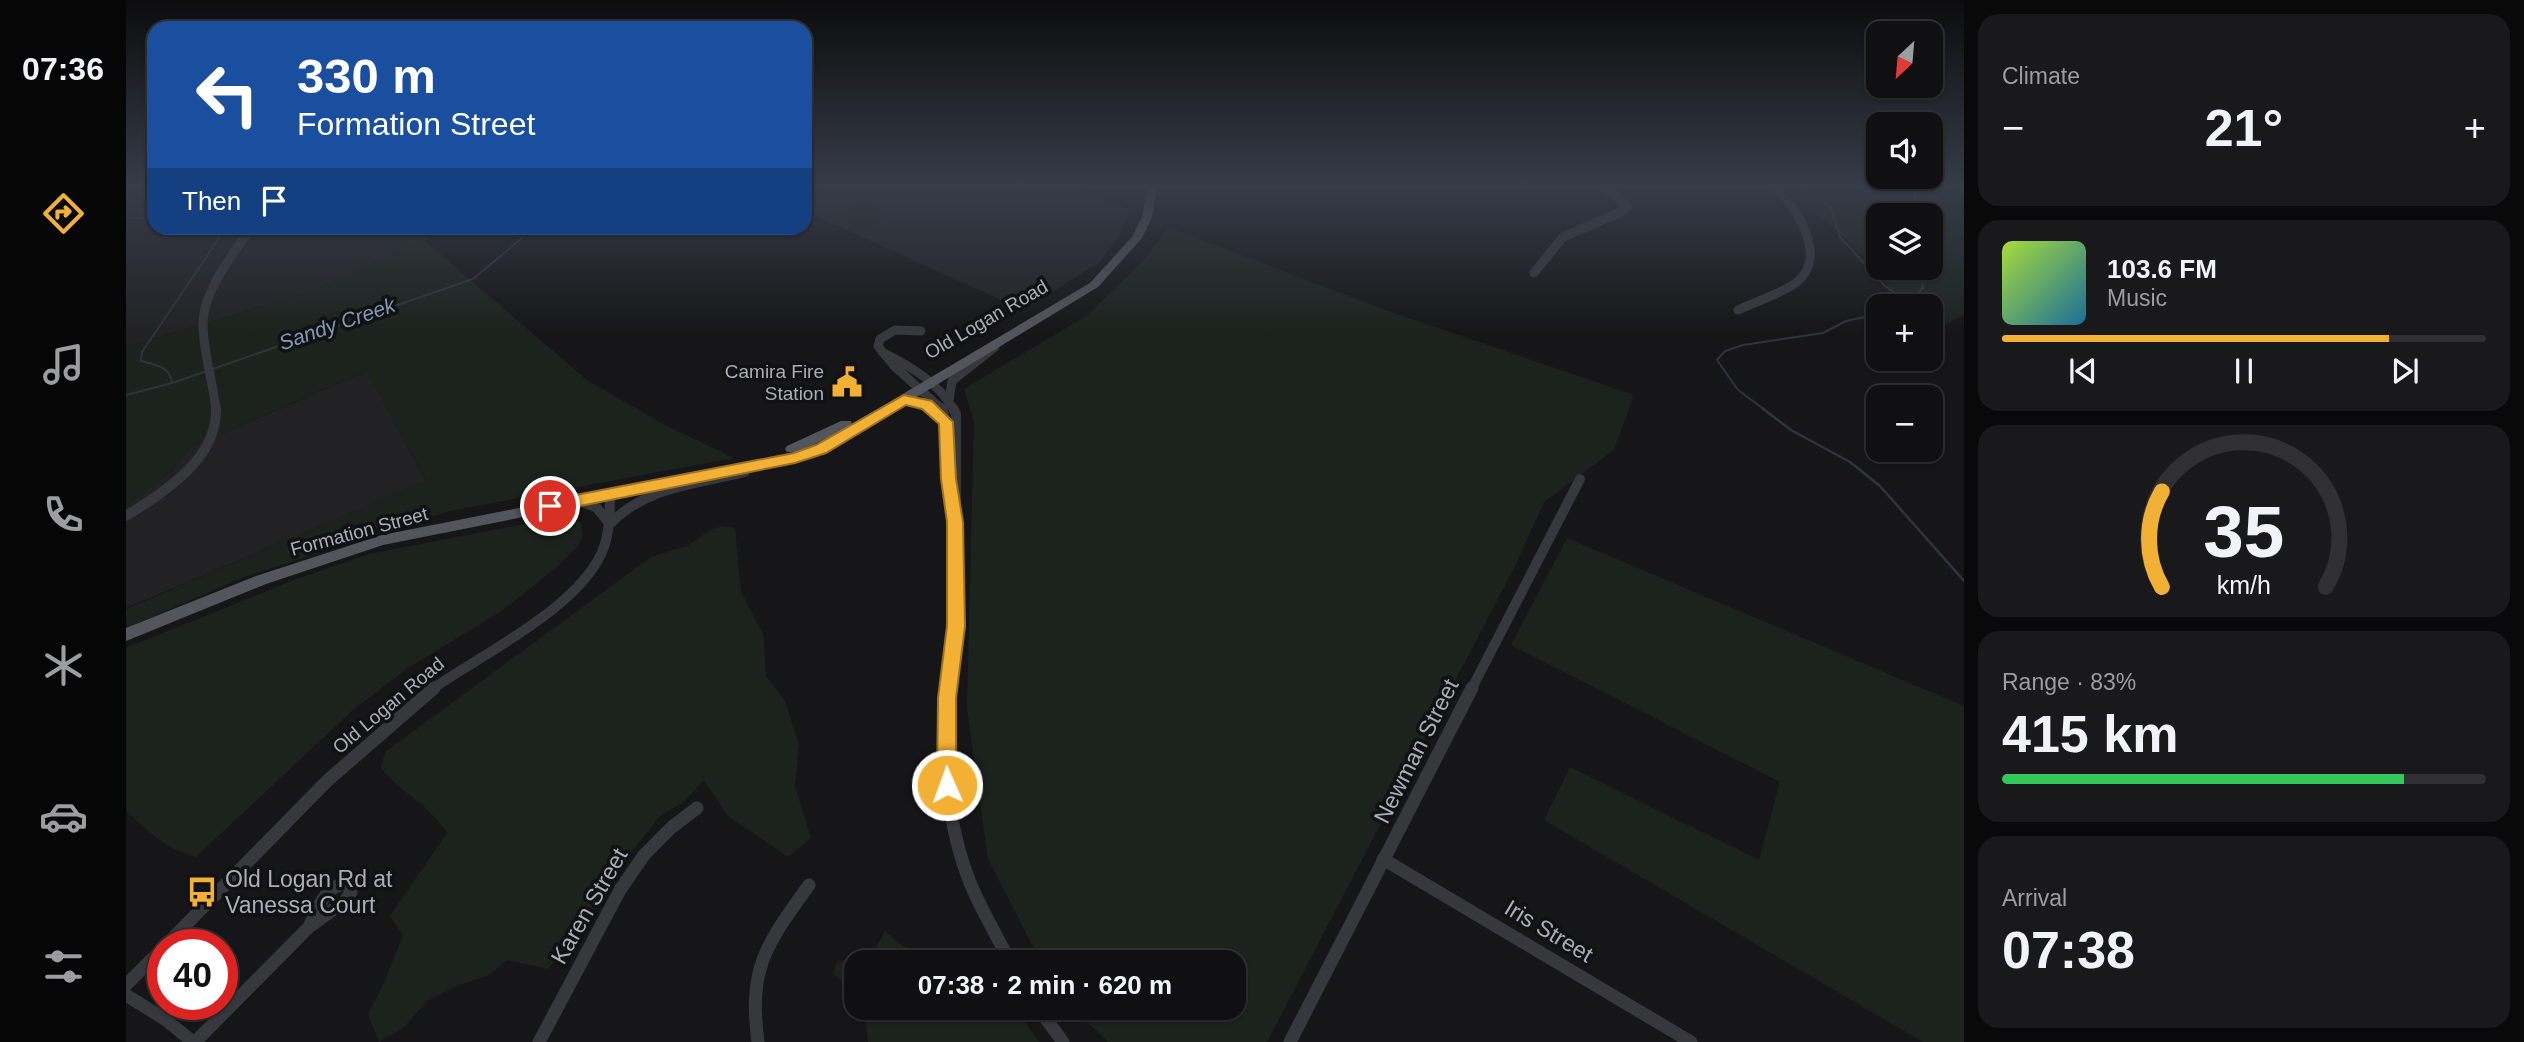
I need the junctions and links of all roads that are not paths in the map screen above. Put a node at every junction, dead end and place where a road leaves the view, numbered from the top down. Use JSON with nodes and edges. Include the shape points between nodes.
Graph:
{"nodes":[{"id":1,"x":245,"y":237,"type":"edge"},
{"id":2,"x":1125,"y":237,"type":"edge"},
{"id":3,"x":1137,"y":237,"type":"edge"},
{"id":4,"x":1564,"y":237,"type":"edge"},
{"id":5,"x":1808,"y":237,"type":"edge"},
{"id":6,"x":1534,"y":273,"type":"dead end"},
{"id":7,"x":1738,"y":310,"type":"dead end"},
{"id":8,"x":921,"y":331,"type":"dead end"},
{"id":9,"x":1000,"y":343,"type":"junction"},
{"id":10,"x":923,"y":383,"type":"junction"},
{"id":11,"x":904,"y":400,"type":"junction"},
{"id":12,"x":949,"y":400,"type":"junction"},
{"id":13,"x":946,"y":422,"type":"junction"},
{"id":14,"x":795,"y":458,"type":"junction"},
{"id":15,"x":1580,"y":479,"type":"dead end"},
{"id":16,"x":610,"y":493,"type":"junction"},
{"id":17,"x":577,"y":500,"type":"junction"},
{"id":18,"x":126,"y":516,"type":"edge"},
{"id":19,"x":955,"y":522,"type":"junction"},
{"id":20,"x":610,"y":524,"type":"junction"},
{"id":21,"x":126,"y":635,"type":"edge"},
{"id":22,"x":697,"y":808,"type":"dead end"},
{"id":23,"x":1383,"y":859,"type":"junction"},
{"id":24,"x":809,"y":885,"type":"dead end"},
{"id":25,"x":309,"y":927,"type":"dead end"},
{"id":26,"x":182,"y":929,"type":"edge"},
{"id":27,"x":1004,"y":950,"type":"edge"},
{"id":28,"x":147,"y":964,"type":"edge"},
{"id":29,"x":126,"y":985,"type":"edge"},
{"id":30,"x":126,"y":995,"type":"edge"},
{"id":31,"x":1047,"y":1020,"type":"edge"},
{"id":32,"x":194,"y":1042,"type":"edge"},
{"id":33,"x":539,"y":1042,"type":"edge"},
{"id":34,"x":758,"y":1042,"type":"edge"},
{"id":35,"x":1063,"y":1042,"type":"edge"},
{"id":36,"x":1290,"y":1042,"type":"edge"},
{"id":37,"x":1691,"y":1042,"type":"edge"}],
"edges":[{"from":1,"to":18,"type":"street","via":[[203,313],[215,429],[187,470]]},
{"from":2,"to":10,"type":"main road","name":"Old Logan Road","via":[[1095,275]]},
{"from":3,"to":9,"type":"main road","name":"Old Logan Road","via":[[1094,285]]},
{"from":4,"to":6,"type":"street"},
{"from":5,"to":7,"type":"street","via":[[1806,266],[1798,282]]},
{"from":8,"to":10,"type":"street","via":[[895,330],[880,339],[878,346]]},
{"from":9,"to":10,"type":"main road","name":"Old Logan Road"},
{"from":9,"to":12,"type":"street","name":"Old Logan Road","via":[[952,381]]},
{"from":10,"to":11,"type":"main road","name":"Formation Street"},
{"from":10,"to":12,"type":"street"},
{"from":10,"to":13,"type":"street","via":[[942,408]]},
{"from":10,"to":16,"type":"main road","name":"Formation Street","via":[[786,452]]},
{"from":11,"to":13,"type":"street","via":[[926,405]]},
{"from":11,"to":14,"type":"main road","name":"Formation Street","via":[[821,449]]},
{"from":12,"to":19,"type":"street","via":[[957,427]]},
{"from":13,"to":19,"type":"street"},
{"from":14,"to":16,"type":"main road","name":"Formation Street"},
{"from":14,"to":20,"type":"street","via":[[661,492],[629,505]]},
{"from":15,"to":23,"type":"street","name":"Newman Street"},
{"from":16,"to":17,"type":"main road","name":"Formation Street"},
{"from":16,"to":20,"type":"street","name":"Old Logan Road"},
{"from":17,"to":20,"type":"street","via":[[596,507]]},
{"from":17,"to":21,"type":"main road","name":"Formation Street","via":[[369,544],[230,591]]},
{"from":19,"to":27,"type":"street","via":[[956,626],[947,698],[947,785],[954,830],[971,884]]},
{"from":20,"to":26,"type":"street","name":"Old Logan Road","via":[[603,550],[577,586],[552,609],[430,691],[334,775]]},
{"from":22,"to":33,"type":"street","name":"Karen Street","via":[[644,855],[620,890]]},
{"from":23,"to":36,"type":"street","name":"Newman Street"},
{"from":23,"to":37,"type":"street","name":"Iris Street"},
{"from":24,"to":34,"type":"street","via":[[759,961],[752,1012]]},
{"from":25,"to":32,"type":"street"},
{"from":28,"to":29,"type":"street","name":"Old Logan Road"},
{"from":30,"to":32,"type":"street"},
{"from":31,"to":35,"type":"street"}]}
